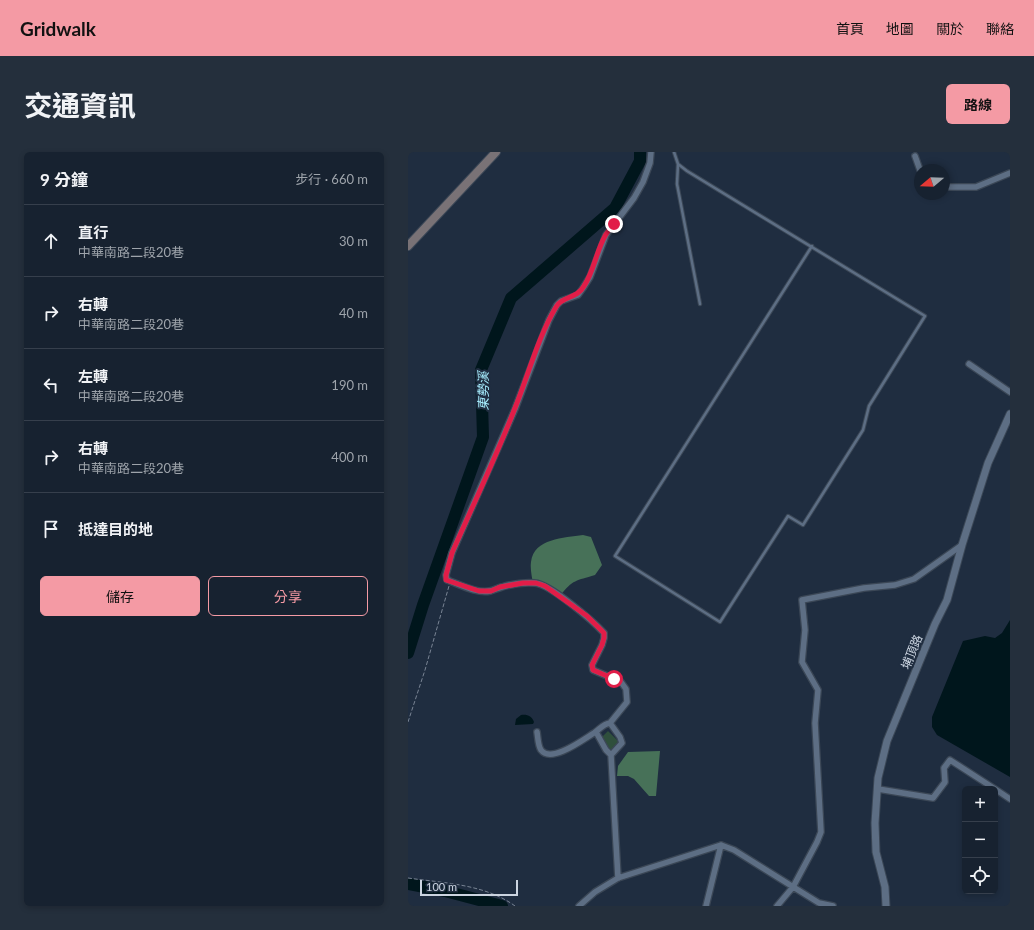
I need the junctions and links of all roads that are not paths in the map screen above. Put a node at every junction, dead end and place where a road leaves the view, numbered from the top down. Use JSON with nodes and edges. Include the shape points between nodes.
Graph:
{"nodes":[{"id":1,"x":496,"y":152,"type":"edge"},
{"id":2,"x":651,"y":152,"type":"edge"},
{"id":3,"x":674,"y":152,"type":"edge"},
{"id":4,"x":915,"y":156,"type":"dead end"},
{"id":5,"x":678,"y":164,"type":"junction"},
{"id":6,"x":918,"y":164,"type":"edge"},
{"id":7,"x":1010,"y":174,"type":"edge"},
{"id":8,"x":950,"y":188,"type":"edge"},
{"id":9,"x":408,"y":246,"type":"edge"},
{"id":10,"x":812,"y":246,"type":"junction"},
{"id":11,"x":700,"y":304,"type":"dead end"},
{"id":12,"x":969,"y":364,"type":"dead end"},
{"id":13,"x":1010,"y":392,"type":"edge"},
{"id":14,"x":1010,"y":414,"type":"edge"},
{"id":15,"x":962,"y":545,"type":"junction"},
{"id":16,"x":610,"y":723,"type":"junction"},
{"id":17,"x":537,"y":732,"type":"dead end"},
{"id":18,"x":596,"y":732,"type":"junction"},
{"id":19,"x":611,"y":756,"type":"junction"},
{"id":20,"x":990,"y":786,"type":"edge"},
{"id":21,"x":878,"y":789,"type":"junction"},
{"id":22,"x":998,"y":791,"type":"edge"},
{"id":23,"x":1010,"y":799,"type":"edge"},
{"id":24,"x":721,"y":845,"type":"junction"},
{"id":25,"x":618,"y":878,"type":"junction"},
{"id":26,"x":793,"y":887,"type":"junction"},
{"id":27,"x":579,"y":906,"type":"edge"},
{"id":28,"x":706,"y":906,"type":"edge"},
{"id":29,"x":777,"y":906,"type":"edge"},
{"id":30,"x":832,"y":906,"type":"edge"},
{"id":31,"x":886,"y":906,"type":"edge"}],
"edges":[{"from":1,"to":9,"type":"main road"},
{"from":2,"to":16,"type":"street","via":[[650,163],[642,182],[634,198],[606,235],[590,277],[578,294],[557,305],[549,320],[515,409],[452,553],[446,575],[446,580],[483,592],[508,585],[536,583],[545,586],[587,616],[604,633],[592,665],[593,670],[620,682],[626,689],[627,702]]},
{"from":3,"to":5,"type":"lane"},
{"from":4,"to":6,"type":"street"},
{"from":5,"to":10,"type":"lane","via":[[687,172]]},
{"from":5,"to":11,"type":"lane","via":[[677,184]]},
{"from":7,"to":8,"type":"street","via":[[976,187]]},
{"from":10,"to":10,"type":"lane","via":[[925,316],[869,406],[863,430],[803,525],[788,516],[720,622],[615,556]]},
{"from":12,"to":13,"type":"street"},
{"from":14,"to":15,"type":"street","name":"埔頂路","via":[[988,463]]},
{"from":15,"to":21,"type":"street","name":"埔頂路","via":[[947,600],[887,741],[878,778]]},
{"from":15,"to":26,"type":"street","via":[[914,579],[894,585],[802,600],[805,630],[802,662],[818,690],[815,723],[821,832]]},
{"from":16,"to":18,"type":"street","via":[[604,724]]},
{"from":16,"to":19,"type":"street","via":[[622,743]]},
{"from":17,"to":18,"type":"street","via":[[541,750],[545,754],[553,755]]},
{"from":18,"to":19,"type":"street"},
{"from":19,"to":25,"type":"street"},
{"from":20,"to":21,"type":"street","via":[[950,760],[944,768],[945,782],[933,798]]},
{"from":21,"to":31,"type":"street","name":"埔頂路","via":[[876,852],[885,887]]},
{"from":22,"to":23,"type":"street"},
{"from":24,"to":25,"type":"street"},
{"from":24,"to":26,"type":"street","via":[[734,850]]},
{"from":24,"to":28,"type":"street"},
{"from":25,"to":27,"type":"street","via":[[595,892]]},
{"from":26,"to":29,"type":"street"},
{"from":26,"to":30,"type":"street","via":[[819,904]]}]}
